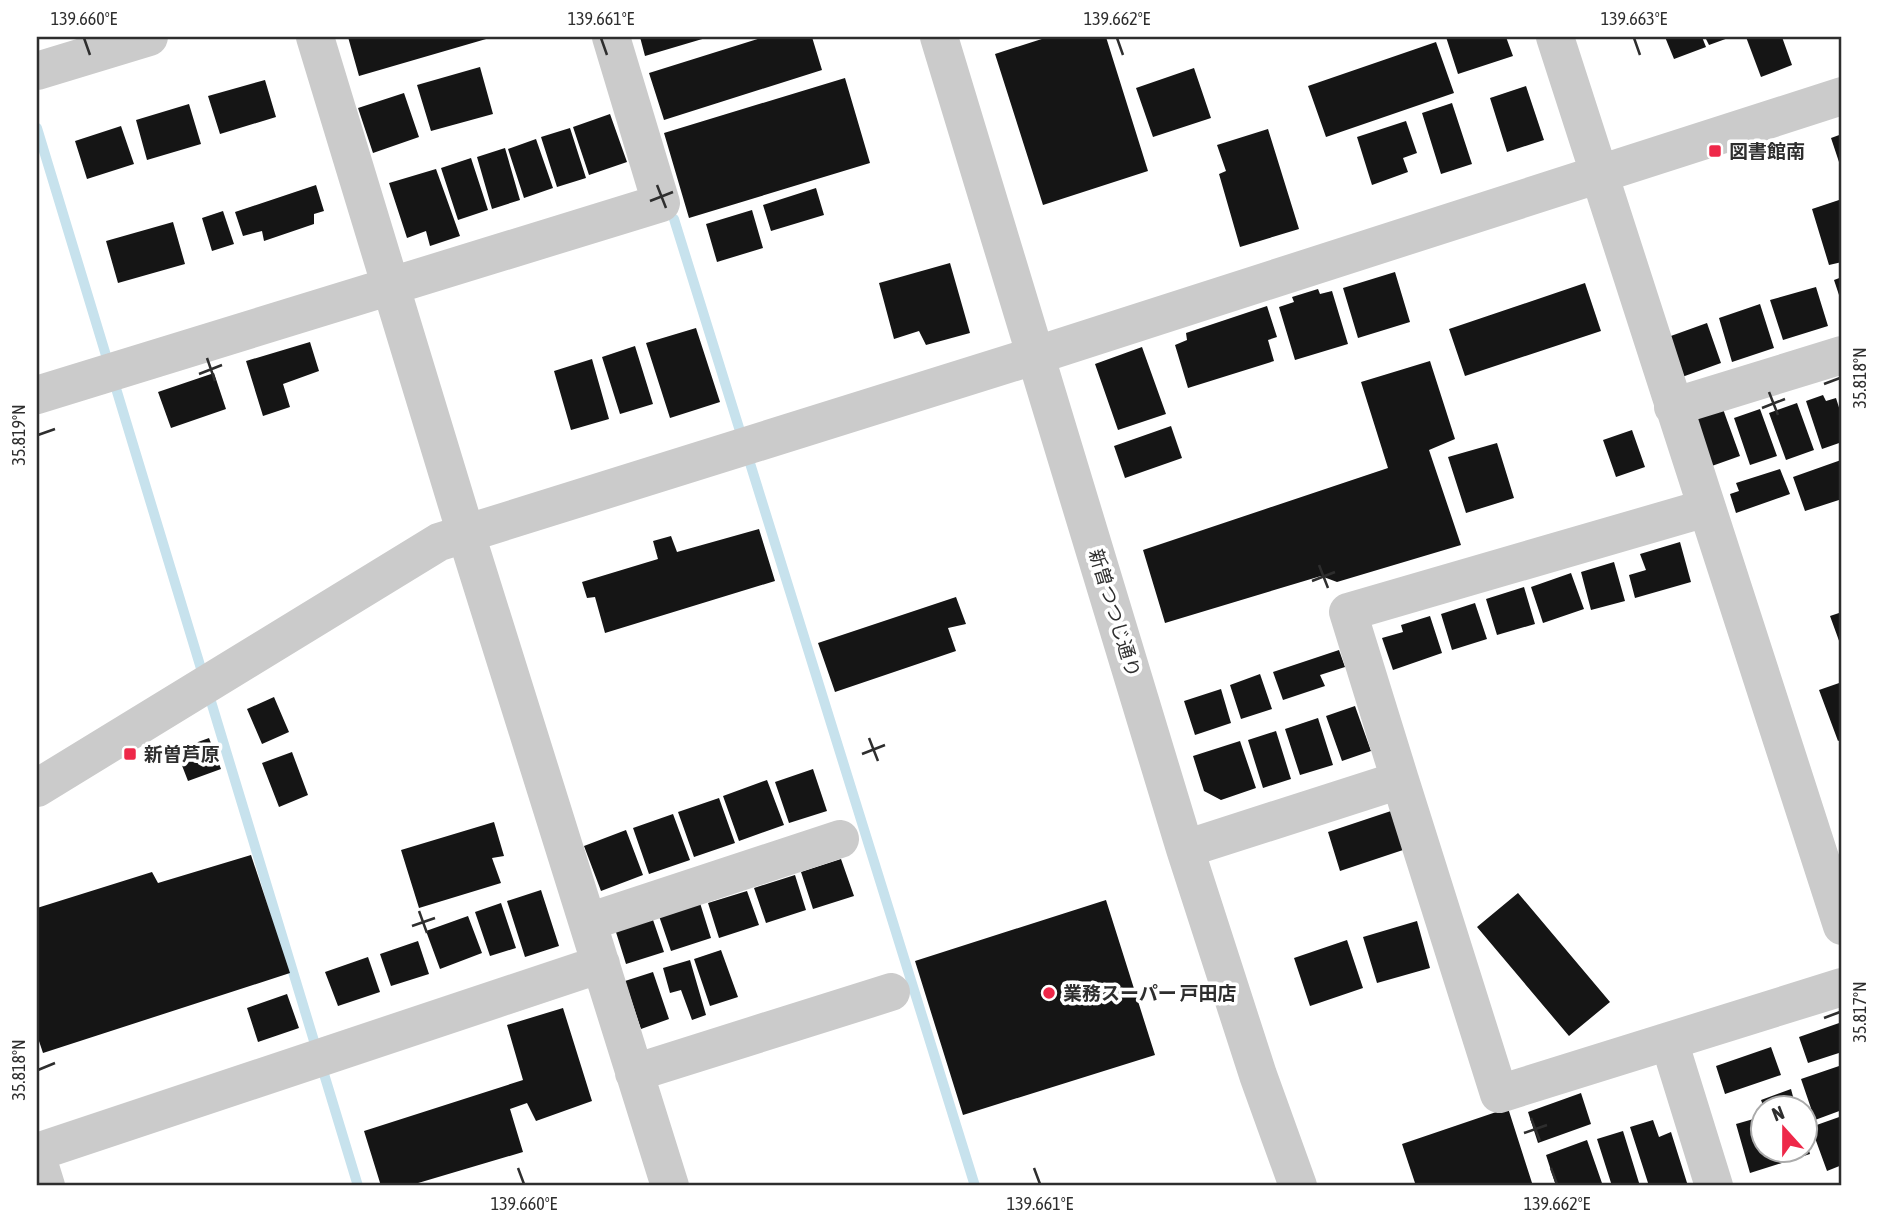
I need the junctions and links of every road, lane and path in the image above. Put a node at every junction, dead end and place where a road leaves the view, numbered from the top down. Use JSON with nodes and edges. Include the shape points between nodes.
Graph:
{"nodes":[{"id":1,"x":149,"y":37,"type":"edge"},
{"id":2,"x":315,"y":37,"type":"edge"},
{"id":3,"x":611,"y":37,"type":"edge"},
{"id":4,"x":939,"y":37,"type":"edge"},
{"id":5,"x":1555,"y":37,"type":"edge"},
{"id":6,"x":37,"y":71,"type":"edge"},
{"id":7,"x":1842,"y":96,"type":"edge"},
{"id":8,"x":1598,"y":173,"type":"junction"},
{"id":9,"x":391,"y":287,"type":"junction"},
{"id":10,"x":1037,"y":355,"type":"junction"},
{"id":11,"x":1842,"y":355,"type":"edge"},
{"id":12,"x":37,"y":395,"type":"edge"},
{"id":13,"x":1673,"y":407,"type":"junction"},
{"id":14,"x":1706,"y":508,"type":"junction"},
{"id":15,"x":466,"y":534,"type":"junction"},
{"id":16,"x":1400,"y":780,"type":"junction"},
{"id":17,"x":37,"y":788,"type":"edge"},
{"id":18,"x":840,"y":839,"type":"dead end"},
{"id":19,"x":1185,"y":849,"type":"junction"},
{"id":20,"x":587,"y":922,"type":"junction"},
{"id":21,"x":1842,"y":926,"type":"edge"},
{"id":22,"x":600,"y":964,"type":"junction"},
{"id":23,"x":1842,"y":987,"type":"edge"},
{"id":24,"x":891,"y":992,"type":"dead end"},
{"id":25,"x":1669,"y":1041,"type":"junction"},
{"id":26,"x":635,"y":1073,"type":"junction"},
{"id":27,"x":37,"y":1152,"type":"edge"},
{"id":28,"x":37,"y":1157,"type":"edge"},
{"id":29,"x":46,"y":1186,"type":"edge"},
{"id":30,"x":670,"y":1186,"type":"edge"},
{"id":31,"x":1298,"y":1186,"type":"edge"},
{"id":32,"x":1714,"y":1186,"type":"edge"}],
"edges":[{"from":1,"to":6,"type":"street"},
{"from":2,"to":9,"type":"street"},
{"from":3,"to":9,"type":"street","via":[[661,203]]},
{"from":4,"to":10,"type":"street","name":"新曽つつじ通り"},
{"from":5,"to":8,"type":"street"},
{"from":7,"to":8,"type":"street"},
{"from":8,"to":10,"type":"street"},
{"from":8,"to":13,"type":"street"},
{"from":9,"to":12,"type":"street"},
{"from":9,"to":15,"type":"street"},
{"from":10,"to":15,"type":"street"},
{"from":10,"to":19,"type":"street","name":"新曽つつじ通り"},
{"from":11,"to":13,"type":"street"},
{"from":13,"to":14,"type":"street"},
{"from":14,"to":16,"type":"street","via":[[1348,612]]},
{"from":14,"to":21,"type":"street"},
{"from":15,"to":17,"type":"street","via":[[439,542]]},
{"from":15,"to":20,"type":"street"},
{"from":16,"to":19,"type":"street"},
{"from":16,"to":25,"type":"street","via":[[1499,1094]]},
{"from":18,"to":20,"type":"street"},
{"from":19,"to":31,"type":"street","name":"新曽つつじ通り"},
{"from":20,"to":22,"type":"street"},
{"from":22,"to":26,"type":"street"},
{"from":22,"to":27,"type":"street"},
{"from":23,"to":25,"type":"street"},
{"from":24,"to":26,"type":"street"},
{"from":25,"to":32,"type":"street"},
{"from":26,"to":30,"type":"street"},
{"from":28,"to":29,"type":"street"}]}
